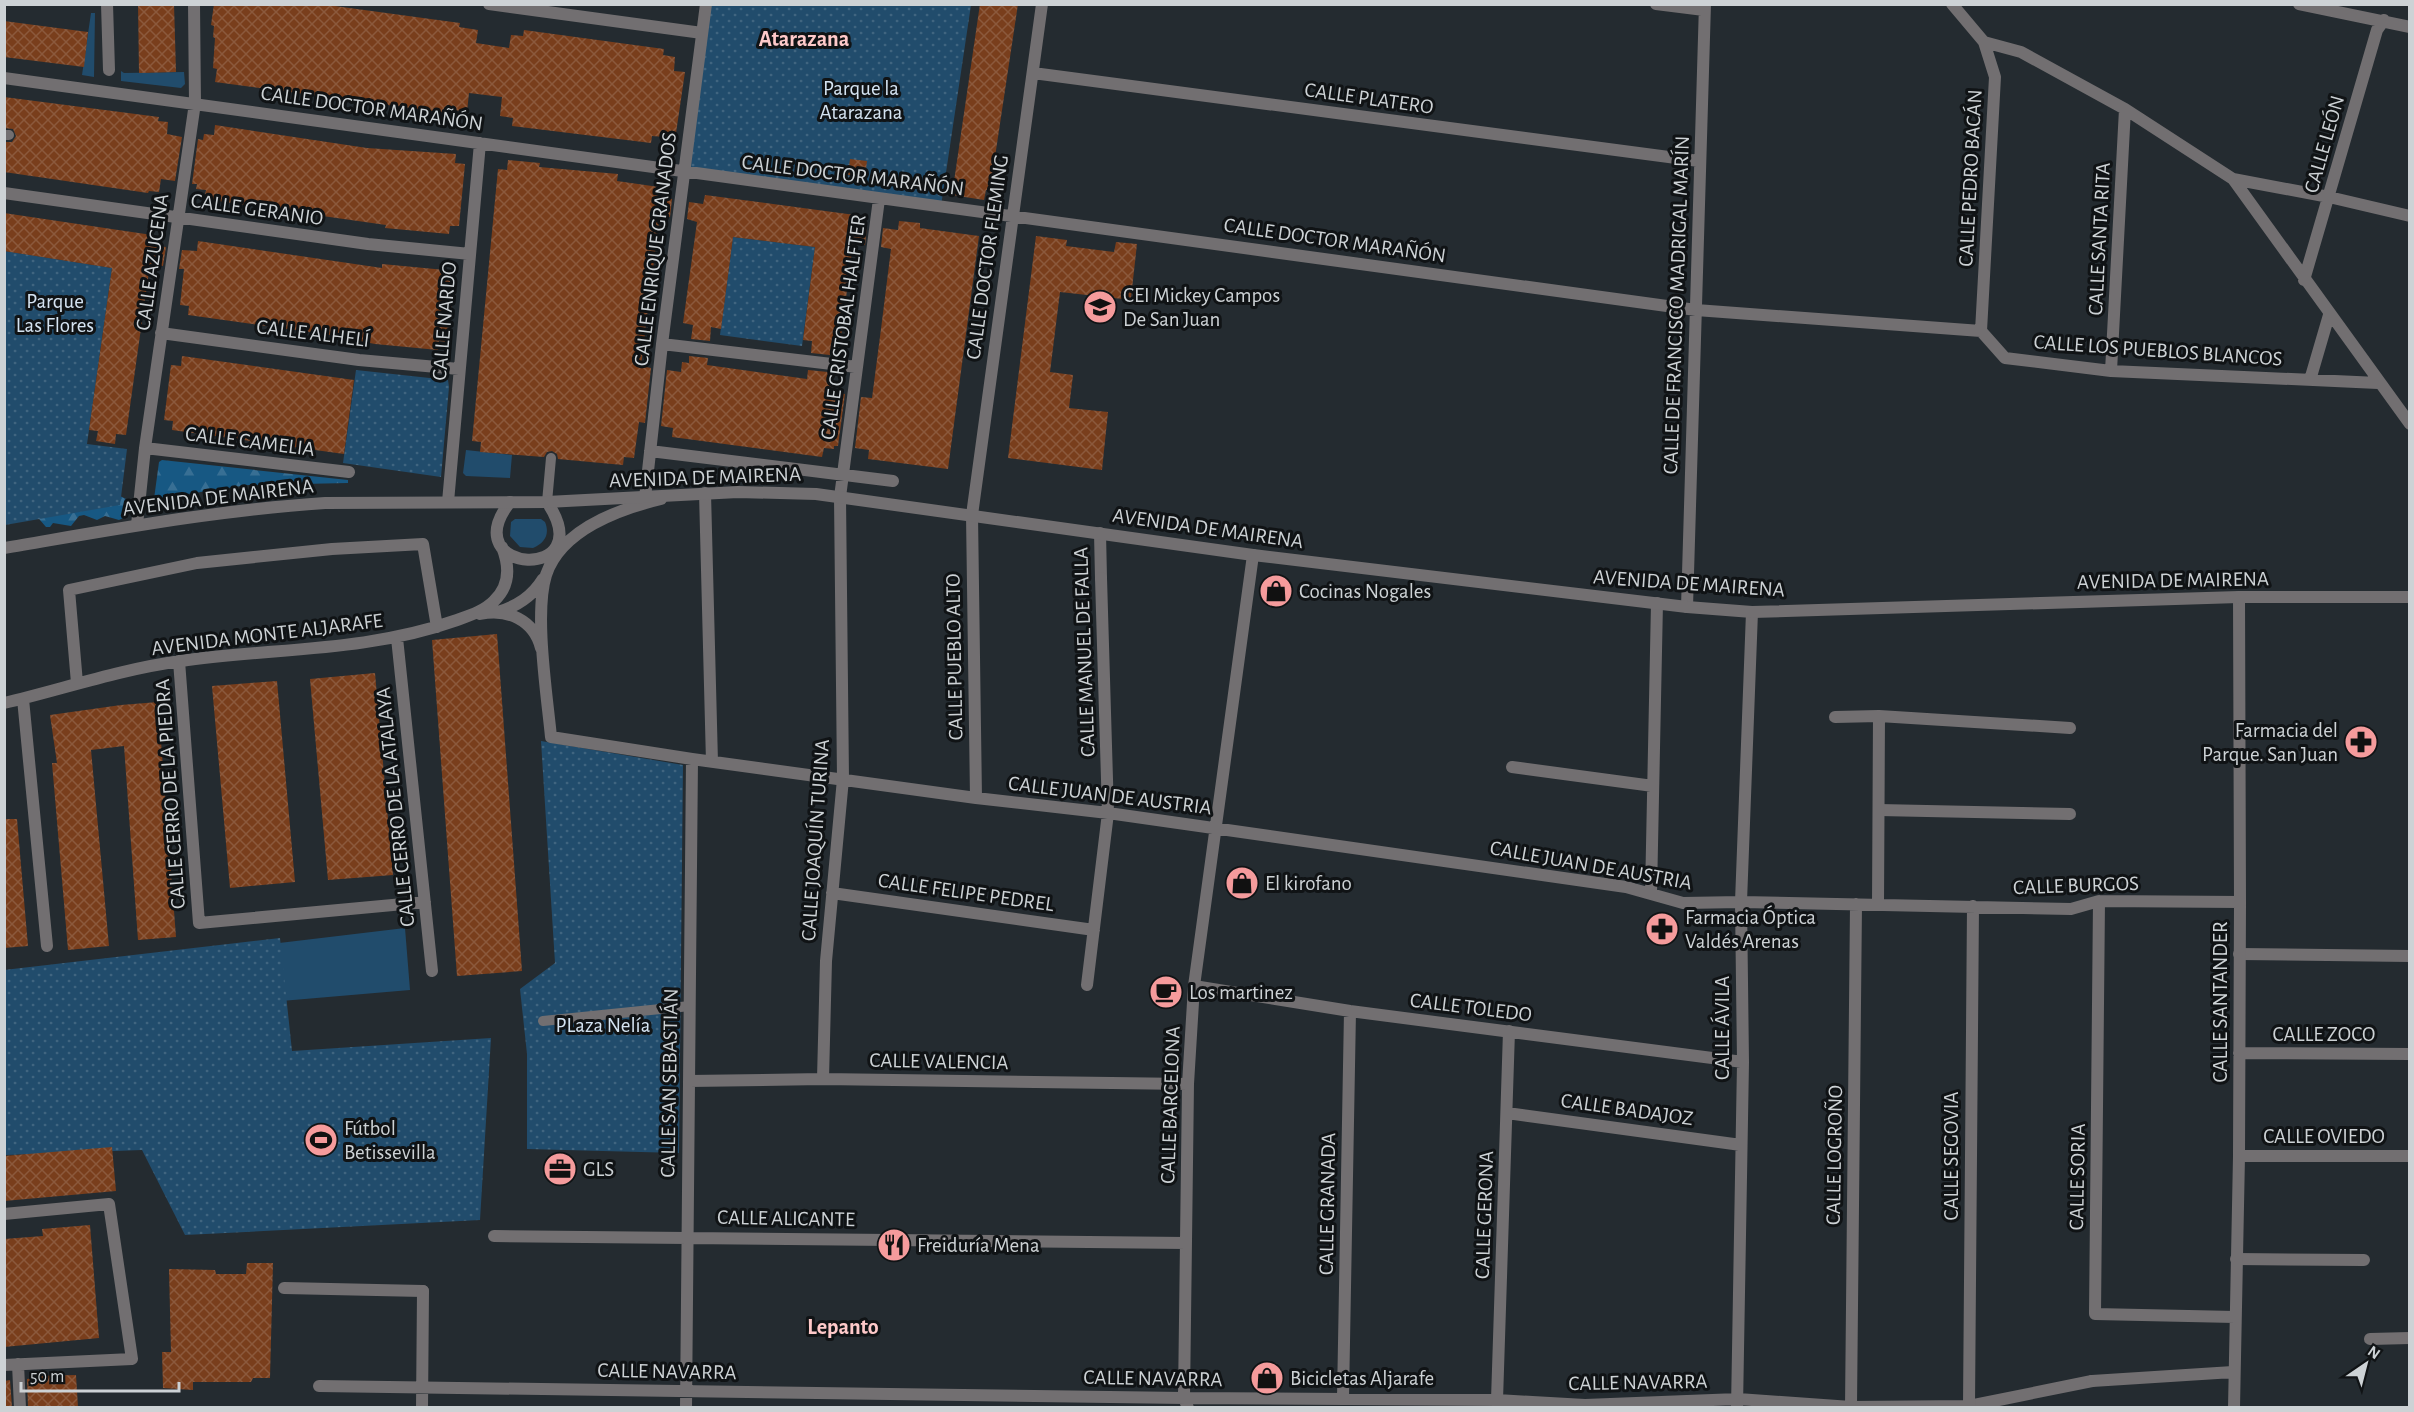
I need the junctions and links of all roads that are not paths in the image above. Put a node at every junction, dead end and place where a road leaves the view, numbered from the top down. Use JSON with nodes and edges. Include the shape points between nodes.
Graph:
{"nodes":[{"id":1,"x":107,"y":4,"type":"edge"},
{"id":2,"x":194,"y":4,"type":"edge"},
{"id":3,"x":489,"y":4,"type":"edge"},
{"id":4,"x":706,"y":4,"type":"edge"},
{"id":5,"x":1042,"y":4,"type":"edge"},
{"id":6,"x":1656,"y":4,"type":"edge"},
{"id":7,"x":1952,"y":4,"type":"edge"},
{"id":8,"x":2299,"y":4,"type":"edge"},
{"id":9,"x":1704,"y":7,"type":"edge"},
{"id":10,"x":2384,"y":20,"type":"junction"},
{"id":11,"x":2409,"y":27,"type":"edge"},
{"id":12,"x":702,"y":33,"type":"junction"},
{"id":13,"x":1984,"y":42,"type":"junction"},
{"id":14,"x":109,"y":70,"type":"dead end"},
{"id":15,"x":1033,"y":73,"type":"junction"},
{"id":16,"x":4,"y":78,"type":"edge"},
{"id":17,"x":195,"y":103,"type":"junction"},
{"id":18,"x":2125,"y":109,"type":"junction"},
{"id":19,"x":480,"y":143,"type":"junction"},
{"id":20,"x":1699,"y":161,"type":"junction"},
{"id":21,"x":685,"y":172,"type":"junction"},
{"id":22,"x":2233,"y":179,"type":"junction"},
{"id":23,"x":4,"y":193,"type":"edge"},
{"id":24,"x":2329,"y":197,"type":"junction"},
{"id":25,"x":879,"y":199,"type":"junction"},
{"id":26,"x":1011,"y":215,"type":"junction"},
{"id":27,"x":2409,"y":216,"type":"edge"},
{"id":28,"x":177,"y":218,"type":"junction"},
{"id":29,"x":470,"y":254,"type":"junction"},
{"id":30,"x":2304,"y":280,"type":"junction"},
{"id":31,"x":1696,"y":310,"type":"junction"},
{"id":32,"x":2329,"y":315,"type":"junction"},
{"id":33,"x":1981,"y":331,"type":"junction"},
{"id":34,"x":161,"y":333,"type":"junction"},
{"id":35,"x":662,"y":344,"type":"junction"},
{"id":36,"x":857,"y":367,"type":"junction"},
{"id":37,"x":459,"y":369,"type":"junction"},
{"id":38,"x":2111,"y":370,"type":"junction"},
{"id":39,"x":2310,"y":380,"type":"junction"},
{"id":40,"x":2378,"y":383,"type":"junction"},
{"id":41,"x":2409,"y":424,"type":"edge"},
{"id":42,"x":145,"y":448,"type":"junction"},
{"id":43,"x":650,"y":452,"type":"junction"},
{"id":44,"x":551,"y":458,"type":"dead end"},
{"id":45,"x":349,"y":472,"type":"dead end"},
{"id":46,"x":842,"y":475,"type":"junction"},
{"id":47,"x":893,"y":481,"type":"dead end"},
{"id":48,"x":705,"y":493,"type":"junction"},
{"id":49,"x":673,"y":496,"type":"junction"},
{"id":50,"x":840,"y":496,"type":"junction"},
{"id":51,"x":645,"y":498,"type":"junction"},
{"id":52,"x":448,"y":502,"type":"junction"},
{"id":53,"x":510,"y":502,"type":"junction"},
{"id":54,"x":547,"y":502,"type":"junction"},
{"id":55,"x":972,"y":515,"type":"junction"},
{"id":56,"x":137,"y":525,"type":"junction"},
{"id":57,"x":1100,"y":533,"type":"junction"},
{"id":58,"x":559,"y":539,"type":"junction"},
{"id":59,"x":502,"y":547,"type":"junction"},
{"id":60,"x":4,"y":549,"type":"edge"},
{"id":61,"x":1253,"y":555,"type":"junction"},
{"id":62,"x":548,"y":571,"type":"junction"},
{"id":63,"x":508,"y":574,"type":"junction"},
{"id":64,"x":2239,"y":597,"type":"junction"},
{"id":65,"x":2409,"y":597,"type":"edge"},
{"id":66,"x":1657,"y":603,"type":"junction"},
{"id":67,"x":516,"y":605,"type":"junction"},
{"id":68,"x":1687,"y":607,"type":"junction"},
{"id":69,"x":496,"y":612,"type":"junction"},
{"id":70,"x":1752,"y":612,"type":"junction"},
{"id":71,"x":463,"y":618,"type":"junction"},
{"id":72,"x":437,"y":627,"type":"junction"},
{"id":73,"x":532,"y":630,"type":"junction"},
{"id":74,"x":397,"y":638,"type":"junction"},
{"id":75,"x":544,"y":658,"type":"junction"},
{"id":76,"x":179,"y":661,"type":"junction"},
{"id":77,"x":77,"y":683,"type":"junction"},
{"id":78,"x":23,"y":699,"type":"junction"},
{"id":79,"x":4,"y":703,"type":"edge"},
{"id":80,"x":1880,"y":716,"type":"junction"},
{"id":81,"x":1835,"y":717,"type":"dead end"},
{"id":82,"x":2070,"y":728,"type":"dead end"},
{"id":83,"x":692,"y":759,"type":"junction"},
{"id":84,"x":712,"y":762,"type":"junction"},
{"id":85,"x":1512,"y":767,"type":"dead end"},
{"id":86,"x":843,"y":779,"type":"junction"},
{"id":87,"x":1653,"y":786,"type":"junction"},
{"id":88,"x":976,"y":798,"type":"junction"},
{"id":89,"x":1879,"y":810,"type":"junction"},
{"id":90,"x":1108,"y":813,"type":"junction"},
{"id":91,"x":2070,"y":814,"type":"dead end"},
{"id":92,"x":1214,"y":828,"type":"junction"},
{"id":93,"x":832,"y":892,"type":"junction"},
{"id":94,"x":1651,"y":894,"type":"junction"},
{"id":95,"x":425,"y":902,"type":"junction"},
{"id":96,"x":1741,"y":902,"type":"junction"},
{"id":97,"x":2099,"y":902,"type":"junction"},
{"id":98,"x":2240,"y":902,"type":"junction"},
{"id":99,"x":1856,"y":904,"type":"junction"},
{"id":100,"x":1878,"y":905,"type":"junction"},
{"id":101,"x":1972,"y":906,"type":"junction"},
{"id":102,"x":1094,"y":930,"type":"junction"},
{"id":103,"x":48,"y":946,"type":"dead end"},
{"id":104,"x":2240,"y":954,"type":"junction"},
{"id":105,"x":2409,"y":956,"type":"edge"},
{"id":106,"x":432,"y":971,"type":"dead end"},
{"id":107,"x":1087,"y":985,"type":"dead end"},
{"id":108,"x":1194,"y":986,"type":"junction"},
{"id":109,"x":690,"y":1006,"type":"junction"},
{"id":110,"x":1350,"y":1011,"type":"junction"},
{"id":111,"x":543,"y":1021,"type":"dead end"},
{"id":112,"x":1509,"y":1031,"type":"junction"},
{"id":113,"x":2239,"y":1053,"type":"junction"},
{"id":114,"x":2409,"y":1054,"type":"edge"},
{"id":115,"x":1743,"y":1062,"type":"junction"},
{"id":116,"x":823,"y":1079,"type":"junction"},
{"id":117,"x":689,"y":1081,"type":"junction"},
{"id":118,"x":1188,"y":1084,"type":"junction"},
{"id":119,"x":1507,"y":1113,"type":"junction"},
{"id":120,"x":1741,"y":1145,"type":"junction"},
{"id":121,"x":2239,"y":1156,"type":"junction"},
{"id":122,"x":2409,"y":1156,"type":"edge"},
{"id":123,"x":4,"y":1214,"type":"edge"},
{"id":124,"x":494,"y":1236,"type":"dead end"},
{"id":125,"x":687,"y":1237,"type":"junction"},
{"id":126,"x":1186,"y":1243,"type":"junction"},
{"id":127,"x":2236,"y":1259,"type":"junction"},
{"id":128,"x":2364,"y":1260,"type":"dead end"},
{"id":129,"x":284,"y":1288,"type":"dead end"},
{"id":130,"x":2235,"y":1317,"type":"junction"},
{"id":131,"x":2409,"y":1338,"type":"edge"},
{"id":132,"x":2370,"y":1339,"type":"dead end"},
{"id":133,"x":18,"y":1364,"type":"junction"},
{"id":134,"x":4,"y":1365,"type":"edge"},
{"id":135,"x":2233,"y":1372,"type":"junction"},
{"id":136,"x":319,"y":1386,"type":"dead end"},
{"id":137,"x":422,"y":1387,"type":"junction"},
{"id":138,"x":686,"y":1391,"type":"junction"},
{"id":139,"x":1343,"y":1398,"type":"junction"},
{"id":140,"x":1497,"y":1400,"type":"junction"},
{"id":141,"x":1186,"y":1403,"type":"edge"},
{"id":142,"x":1738,"y":1403,"type":"edge"},
{"id":143,"x":1585,"y":1406,"type":"edge"},
{"id":144,"x":1969,"y":1406,"type":"junction"},
{"id":145,"x":20,"y":1407,"type":"edge"},
{"id":146,"x":422,"y":1407,"type":"edge"},
{"id":147,"x":686,"y":1407,"type":"edge"},
{"id":148,"x":1851,"y":1407,"type":"edge"},
{"id":149,"x":2234,"y":1407,"type":"edge"}],
"edges":[{"from":1,"to":14,"type":"street"},
{"from":2,"to":17,"type":"street","name":"CALLE AZUCENA"},
{"from":3,"to":12,"type":"street"},
{"from":4,"to":12,"type":"street","name":"CALLE ENRIQUE GRANADOS"},
{"from":5,"to":15,"type":"street","name":"CALLE DOCTOR FLEMING"},
{"from":6,"to":9,"type":"street"},
{"from":7,"to":13,"type":"street","name":"CALLE PEDRO BACÁN"},
{"from":8,"to":10,"type":"street"},
{"from":9,"to":20,"type":"street","name":"CALLE DE FRANCISCO MADRIGAL MARÍN"},
{"from":10,"to":11,"type":"street"},
{"from":10,"to":24,"type":"street","name":"CALLE LEÓN","via":[[2377,30]]},
{"from":12,"to":21,"type":"street","name":"CALLE ENRIQUE GRANADOS"},
{"from":13,"to":18,"type":"street","via":[[2021,52]]},
{"from":13,"to":33,"type":"street","name":"CALLE PEDRO BACÁN","via":[[1995,77]]},
{"from":15,"to":20,"type":"street","name":"CALLE PLATERO"},
{"from":15,"to":26,"type":"street","name":"CALLE DOCTOR FLEMING"},
{"from":16,"to":17,"type":"street","name":"CALLE DOCTOR MARAÑÓN"},
{"from":17,"to":19,"type":"street","name":"CALLE DOCTOR MARAÑÓN"},
{"from":17,"to":28,"type":"street","name":"CALLE AZUCENA"},
{"from":18,"to":22,"type":"street"},
{"from":18,"to":38,"type":"street","name":"CALLE SANTA RITA"},
{"from":19,"to":21,"type":"street","name":"CALLE DOCTOR MARAÑÓN"},
{"from":19,"to":29,"type":"street","name":"CALLE NARDO"},
{"from":20,"to":31,"type":"street","name":"CALLE DE FRANCISCO MADRIGAL MARÍN"},
{"from":21,"to":25,"type":"street","name":"CALLE DOCTOR MARAÑÓN"},
{"from":21,"to":35,"type":"street","name":"CALLE ENRIQUE GRANADOS"},
{"from":22,"to":24,"type":"street"},
{"from":22,"to":30,"type":"street"},
{"from":23,"to":28,"type":"street","name":"CALLE GERANIO"},
{"from":24,"to":27,"type":"street"},
{"from":24,"to":30,"type":"street","name":"CALLE LEÓN"},
{"from":25,"to":26,"type":"street","name":"CALLE DOCTOR MARAÑÓN"},
{"from":25,"to":36,"type":"street","name":"CALLE CRISTOBAL HALFTER"},
{"from":26,"to":31,"type":"street","name":"CALLE DOCTOR MARAÑÓN"},
{"from":26,"to":55,"type":"street","name":"CALLE DOCTOR FLEMING"},
{"from":28,"to":29,"type":"street","name":"CALLE GERANIO"},
{"from":28,"to":34,"type":"street","name":"CALLE AZUCENA"},
{"from":29,"to":37,"type":"street","name":"CALLE NARDO"},
{"from":30,"to":32,"type":"street"},
{"from":31,"to":33,"type":"street"},
{"from":31,"to":68,"type":"street","name":"CALLE DE FRANCISCO MADRIGAL MARÍN"},
{"from":32,"to":39,"type":"street"},
{"from":32,"to":40,"type":"street"},
{"from":33,"to":38,"type":"street","name":"CALLE LOS PUEBLOS BLANCOS","via":[[2005,358]]},
{"from":34,"to":37,"type":"street","name":"CALLE ALHELÍ","via":[[359,360]]},
{"from":34,"to":42,"type":"street","name":"CALLE AZUCENA"},
{"from":35,"to":36,"type":"street"},
{"from":35,"to":43,"type":"street","name":"CALLE ENRIQUE GRANADOS"},
{"from":36,"to":46,"type":"street","name":"CALLE CRISTOBAL HALFTER"},
{"from":37,"to":52,"type":"street","name":"CALLE NARDO"},
{"from":38,"to":39,"type":"street","name":"CALLE LOS PUEBLOS BLANCOS"},
{"from":39,"to":40,"type":"street","name":"CALLE LOS PUEBLOS BLANCOS"},
{"from":40,"to":41,"type":"street"},
{"from":42,"to":45,"type":"street","name":"CALLE CAMELIA"},
{"from":42,"to":56,"type":"street","name":"CALLE AZUCENA"},
{"from":43,"to":46,"type":"street"},
{"from":43,"to":51,"type":"street","name":"CALLE ENRIQUE GRANADOS"},
{"from":44,"to":54,"type":"lane"},
{"from":46,"to":47,"type":"street"},
{"from":46,"to":50,"type":"street","name":"CALLE CRISTOBAL HALFTER"},
{"from":48,"to":49,"type":"street","name":"AVENIDA DE MAIRENA"},
{"from":48,"to":50,"type":"street","name":"AVENIDA DE MAIRENA","via":[[769,491]]},
{"from":48,"to":84,"type":"street"},
{"from":49,"to":51,"type":"street","name":"AVENIDA DE MAIRENA"},
{"from":49,"to":62,"type":"street","via":[[600,520],[566,545]]},
{"from":50,"to":55,"type":"street","name":"AVENIDA DE MAIRENA"},
{"from":50,"to":86,"type":"street","name":"CALLE JOAQUÍN TURINA"},
{"from":51,"to":54,"type":"street","name":"AVENIDA DE MAIRENA"},
{"from":52,"to":53,"type":"street","name":"AVENIDA DE MAIRENA"},
{"from":52,"to":56,"type":"street","name":"AVENIDA DE MAIRENA","via":[[285,506]]},
{"from":53,"to":54,"type":"street","name":"AVENIDA DE MAIRENA"},
{"from":53,"to":59,"type":"street","via":[[497,524]]},
{"from":54,"to":58,"type":"street","via":[[560,524]]},
{"from":55,"to":57,"type":"street","name":"AVENIDA DE MAIRENA"},
{"from":55,"to":88,"type":"street","name":"CALLE PUEBLO ALTO"},
{"from":56,"to":60,"type":"street","name":"AVENIDA DE MAIRENA"},
{"from":57,"to":61,"type":"street","name":"AVENIDA DE MAIRENA"},
{"from":57,"to":90,"type":"street","name":"CALLE MANUEL DE FALLA"},
{"from":58,"to":59,"type":"street","via":[[550,553],[537,561],[513,558]]},
{"from":58,"to":62,"type":"street"},
{"from":59,"to":63,"type":"street"},
{"from":61,"to":66,"type":"street","name":"AVENIDA DE MAIRENA"},
{"from":61,"to":92,"type":"street","name":"CALLE BARCELONA"},
{"from":62,"to":67,"type":"street","via":[[534,591]]},
{"from":62,"to":75,"type":"street","via":[[542,602]]},
{"from":63,"to":67,"type":"street"},
{"from":63,"to":71,"type":"street","via":[[504,590],[496,599]]},
{"from":64,"to":65,"type":"street","name":"AVENIDA DE MAIRENA"},
{"from":64,"to":70,"type":"street","name":"AVENIDA DE MAIRENA"},
{"from":64,"to":98,"type":"street","name":"CALLE SANTANDER"},
{"from":66,"to":68,"type":"street","name":"AVENIDA DE MAIRENA"},
{"from":66,"to":87,"type":"street"},
{"from":67,"to":69,"type":"street"},
{"from":67,"to":73,"type":"street"},
{"from":68,"to":70,"type":"street","name":"AVENIDA DE MAIRENA"},
{"from":69,"to":71,"type":"street"},
{"from":69,"to":73,"type":"street","via":[[518,618]]},
{"from":70,"to":96,"type":"street","name":"CALLE ÁVILA"},
{"from":71,"to":72,"type":"street","name":"AVENIDA MONTE ALJARAFE"},
{"from":72,"to":74,"type":"street","name":"AVENIDA MONTE ALJARAFE"},
{"from":72,"to":77,"type":"street","via":[[423,544],[197,563],[69,590]]},
{"from":73,"to":75,"type":"street"},
{"from":74,"to":76,"type":"street","name":"AVENIDA MONTE ALJARAFE"},
{"from":74,"to":95,"type":"street","name":"CALLE CERRO DE LA ATALAYA"},
{"from":75,"to":83,"type":"street","name":"CALLE JUAN DE AUSTRIA","via":[[551,736]]},
{"from":76,"to":77,"type":"street","name":"AVENIDA MONTE ALJARAFE"},
{"from":76,"to":95,"type":"street","name":"CALLE CERRO DE LA PIEDRA","via":[[200,923]]},
{"from":77,"to":78,"type":"street","name":"AVENIDA MONTE ALJARAFE"},
{"from":78,"to":79,"type":"street","name":"AVENIDA MONTE ALJARAFE"},
{"from":78,"to":103,"type":"street"},
{"from":80,"to":81,"type":"street"},
{"from":80,"to":82,"type":"street"},
{"from":80,"to":89,"type":"street"},
{"from":83,"to":84,"type":"street","name":"CALLE JUAN DE AUSTRIA"},
{"from":83,"to":109,"type":"street","name":"CALLE SAN SEBASTIÁN"},
{"from":84,"to":86,"type":"street","name":"CALLE JUAN DE AUSTRIA"},
{"from":85,"to":87,"type":"street"},
{"from":86,"to":88,"type":"street","name":"CALLE JUAN DE AUSTRIA"},
{"from":86,"to":93,"type":"street","name":"CALLE JOAQUÍN TURINA"},
{"from":87,"to":94,"type":"street"},
{"from":88,"to":90,"type":"street","name":"CALLE JUAN DE AUSTRIA"},
{"from":89,"to":91,"type":"street"},
{"from":89,"to":100,"type":"street"},
{"from":90,"to":92,"type":"street","name":"CALLE JUAN DE AUSTRIA"},
{"from":90,"to":102,"type":"street","name":"CALLE MANUEL DE FALLA"},
{"from":92,"to":94,"type":"street","name":"CALLE JUAN DE AUSTRIA","via":[[1626,887]]},
{"from":92,"to":108,"type":"street","name":"CALLE BARCELONA"},
{"from":93,"to":102,"type":"street","name":"CALLE FELIPE PEDREL"},
{"from":93,"to":116,"type":"street","name":"CALLE JOAQUÍN TURINA"},
{"from":94,"to":96,"type":"street","name":"CALLE JUAN DE AUSTRIA","via":[[1683,903]]},
{"from":95,"to":106,"type":"street","name":"CALLE CERRO DE LA ATALAYA"},
{"from":96,"to":99,"type":"street","name":"CALLE BURGOS"},
{"from":96,"to":115,"type":"street","name":"CALLE ÁVILA"},
{"from":97,"to":98,"type":"street","name":"CALLE BURGOS"},
{"from":97,"to":101,"type":"street","name":"CALLE BURGOS","via":[[2071,909]]},
{"from":97,"to":130,"type":"street","name":"CALLE SORIA","via":[[2096,1314]]},
{"from":98,"to":104,"type":"street","name":"CALLE SANTANDER"},
{"from":99,"to":100,"type":"street","name":"CALLE BURGOS"},
{"from":99,"to":148,"type":"street","name":"CALLE LOGROÑO"},
{"from":100,"to":101,"type":"street","name":"CALLE BURGOS"},
{"from":101,"to":144,"type":"street","name":"CALLE SEGOVIA"},
{"from":102,"to":107,"type":"street","name":"CALLE MANUEL DE FALLA"},
{"from":104,"to":105,"type":"street"},
{"from":104,"to":113,"type":"street","name":"CALLE SANTANDER"},
{"from":108,"to":110,"type":"street","name":"CALLE TOLEDO"},
{"from":108,"to":118,"type":"street","name":"CALLE BARCELONA"},
{"from":109,"to":111,"type":"lane"},
{"from":109,"to":117,"type":"street","name":"CALLE SAN SEBASTIÁN"},
{"from":110,"to":112,"type":"street","name":"CALLE TOLEDO"},
{"from":110,"to":139,"type":"street","name":"CALLE GRANADA"},
{"from":112,"to":115,"type":"street","name":"CALLE TOLEDO"},
{"from":112,"to":119,"type":"street","name":"CALLE GERONA"},
{"from":113,"to":114,"type":"street","name":"CALLE ZOCO"},
{"from":113,"to":121,"type":"street","name":"CALLE SANTANDER"},
{"from":115,"to":120,"type":"street","name":"CALLE ÁVILA"},
{"from":116,"to":117,"type":"street","name":"CALLE VALENCIA"},
{"from":116,"to":118,"type":"street","name":"CALLE VALENCIA"},
{"from":117,"to":125,"type":"street","name":"CALLE SAN SEBASTIÁN"},
{"from":118,"to":126,"type":"street","name":"CALLE BARCELONA"},
{"from":119,"to":120,"type":"street","name":"CALLE BADAJOZ"},
{"from":119,"to":140,"type":"street","name":"CALLE GERONA"},
{"from":120,"to":142,"type":"street","name":"CALLE ÁVILA"},
{"from":121,"to":122,"type":"street","name":"CALLE OVIEDO"},
{"from":121,"to":127,"type":"street","name":"CALLE SANTANDER"},
{"from":123,"to":133,"type":"street","via":[[109,1204],[132,1359]]},
{"from":124,"to":125,"type":"street","name":"CALLE ALICANTE"},
{"from":125,"to":126,"type":"street","name":"CALLE ALICANTE"},
{"from":125,"to":138,"type":"street","name":"CALLE SAN SEBASTIÁN"},
{"from":126,"to":141,"type":"street","name":"CALLE BARCELONA"},
{"from":127,"to":128,"type":"street"},
{"from":127,"to":130,"type":"street","name":"CALLE SANTANDER"},
{"from":129,"to":137,"type":"street","via":[[423,1291]]},
{"from":130,"to":135,"type":"street","name":"CALLE SANTANDER"},
{"from":131,"to":132,"type":"street"},
{"from":133,"to":134,"type":"street"},
{"from":133,"to":145,"type":"street"},
{"from":135,"to":144,"type":"street","name":"CALLE NAVARRA","via":[[2092,1382]]},
{"from":135,"to":149,"type":"street","name":"CALLE SANTANDER"},
{"from":136,"to":137,"type":"street","name":"CALLE NAVARRA"},
{"from":137,"to":138,"type":"street","name":"CALLE NAVARRA"},
{"from":137,"to":146,"type":"street"},
{"from":138,"to":141,"type":"street","name":"CALLE NAVARRA"},
{"from":138,"to":147,"type":"street","name":"CALLE SAN SEBASTIÁN"},
{"from":139,"to":140,"type":"street","name":"CALLE NAVARRA"},
{"from":139,"to":141,"type":"street","name":"CALLE NAVARRA"},
{"from":140,"to":143,"type":"street","name":"CALLE NAVARRA"},
{"from":142,"to":143,"type":"street","name":"CALLE NAVARRA"},
{"from":142,"to":148,"type":"street","name":"CALLE NAVARRA"},
{"from":144,"to":148,"type":"street","name":"CALLE NAVARRA"}]}
